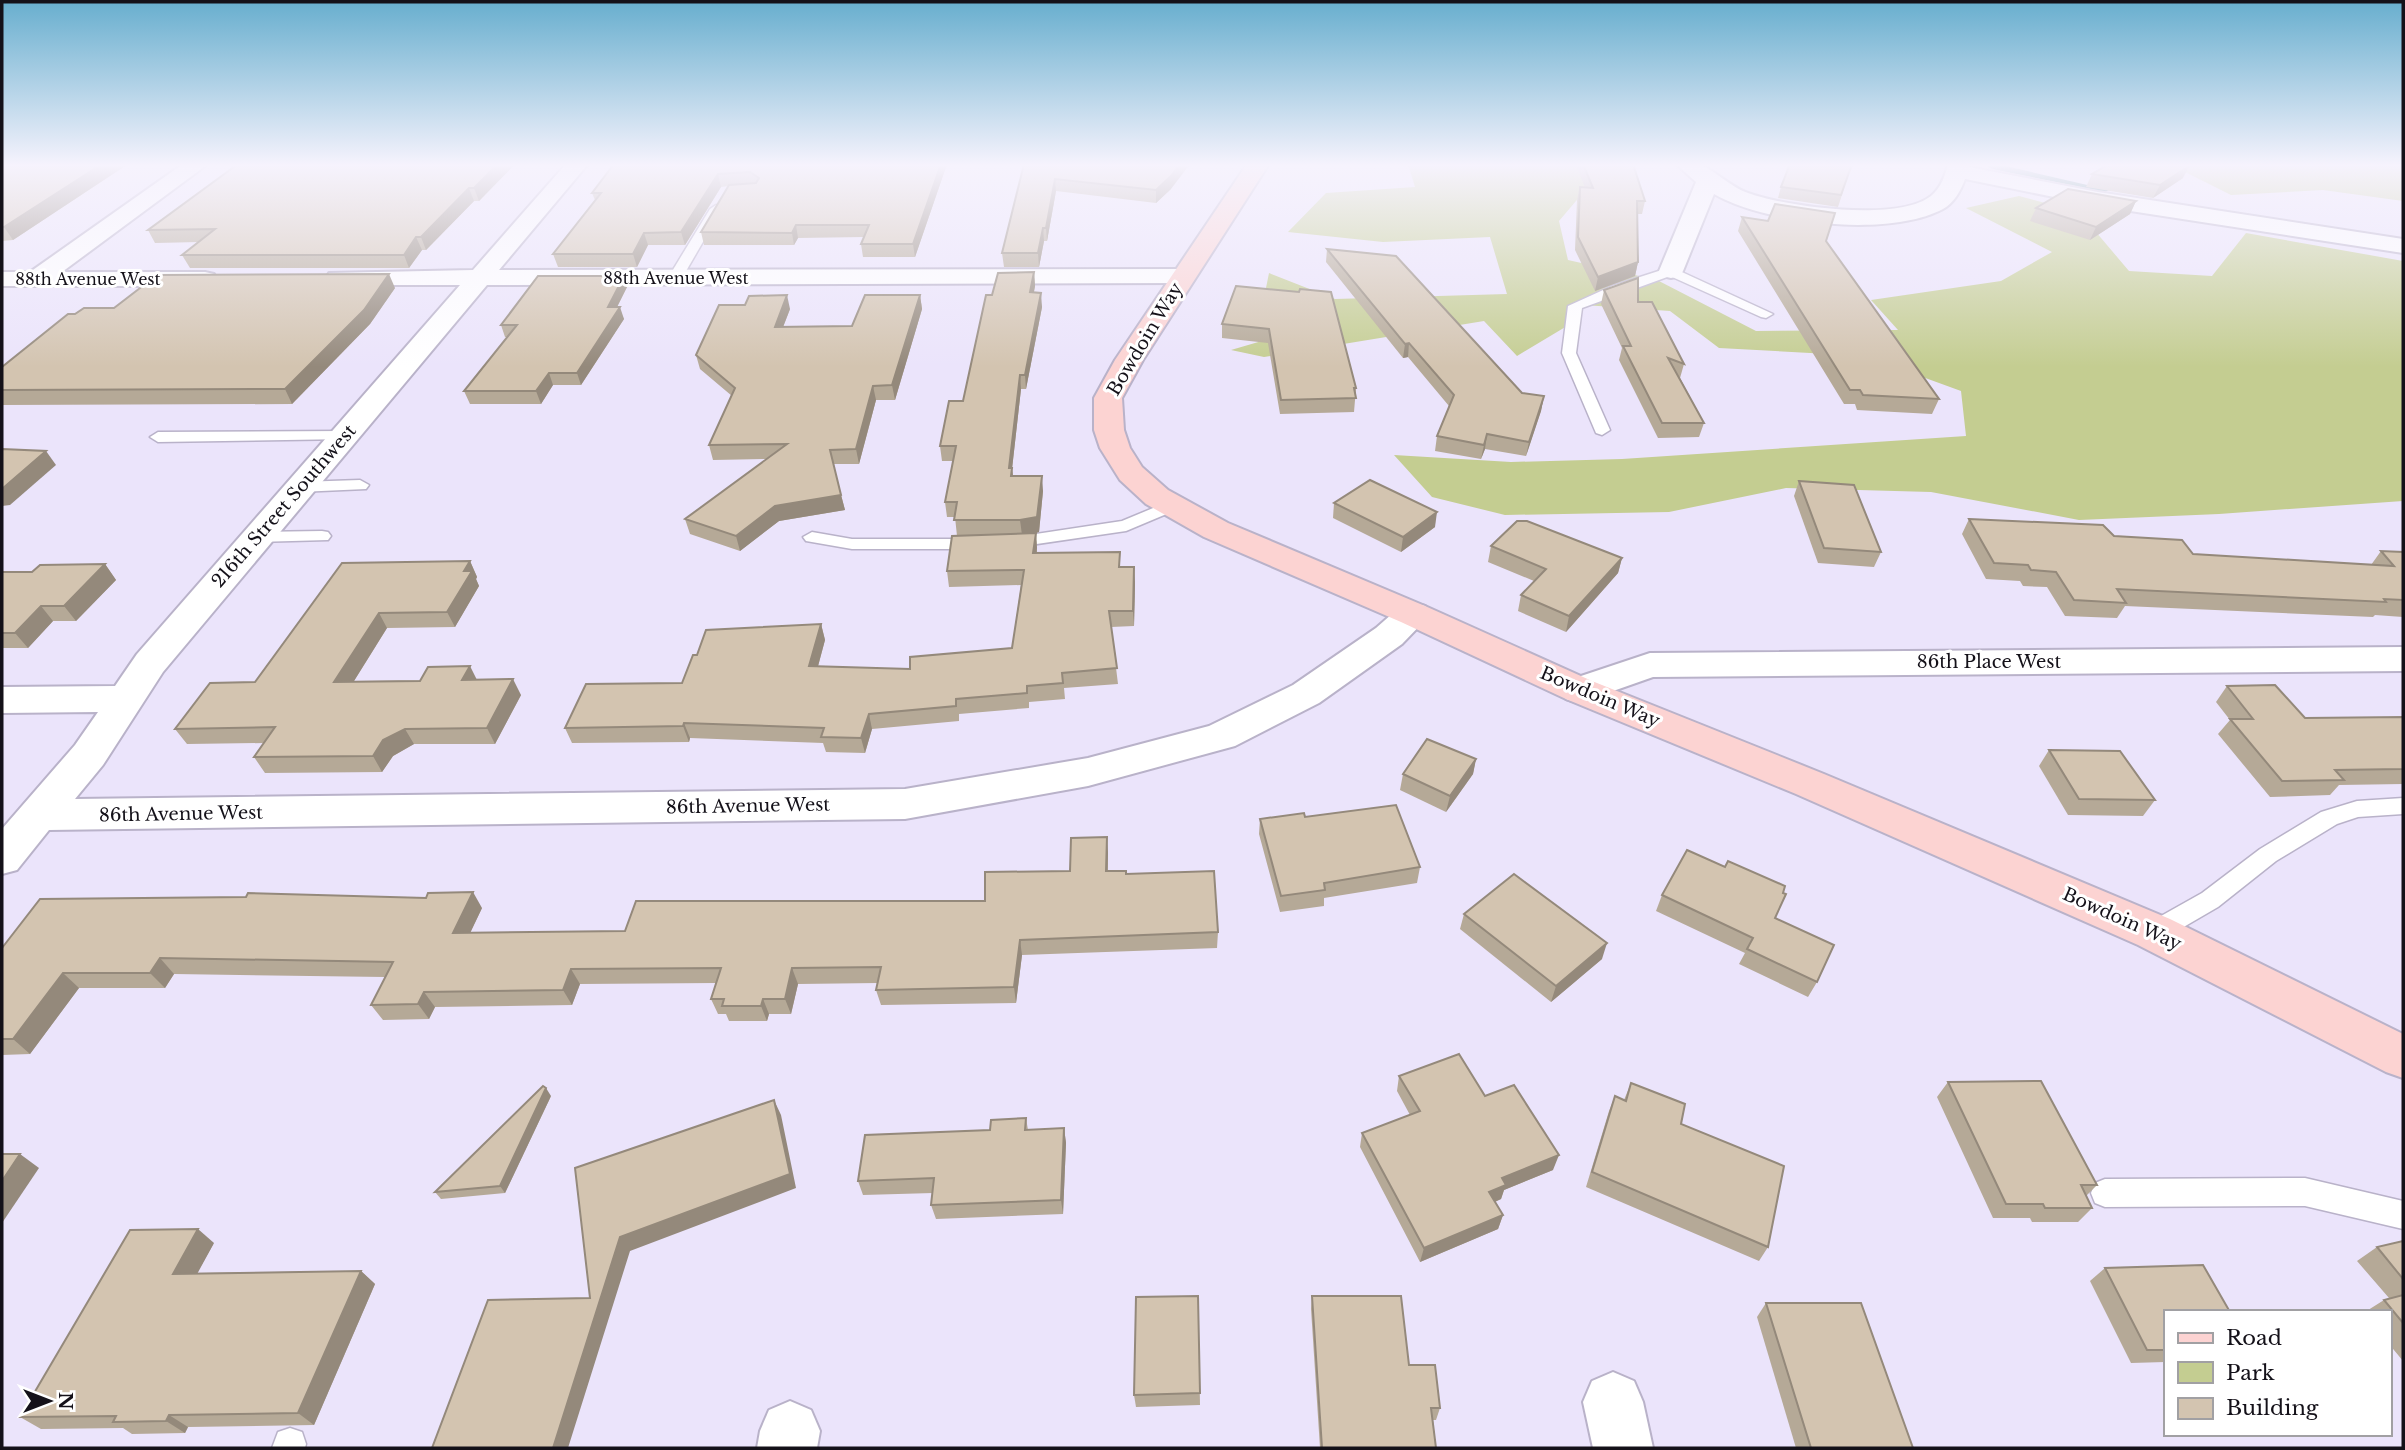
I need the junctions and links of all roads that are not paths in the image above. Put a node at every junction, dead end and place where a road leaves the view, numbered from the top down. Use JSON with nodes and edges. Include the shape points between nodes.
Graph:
{"nodes":[{"id":1,"x":102,"y":232,"type":"edge"},
{"id":2,"x":519,"y":232,"type":"edge"},
{"id":3,"x":703,"y":232,"type":"edge"},
{"id":4,"x":1213,"y":232,"type":"edge"},
{"id":5,"x":1687,"y":232,"type":"edge"},
{"id":6,"x":2320,"y":232,"type":"edge"},
{"id":7,"x":2403,"y":246,"type":"edge"},
{"id":8,"x":1671,"y":271,"type":"junction"},
{"id":9,"x":1183,"y":276,"type":"junction"},
{"id":10,"x":313,"y":278,"type":"edge"},
{"id":11,"x":479,"y":278,"type":"junction"},
{"id":12,"x":675,"y":278,"type":"junction"},
{"id":13,"x":2,"y":279,"type":"edge"},
{"id":14,"x":36,"y":279,"type":"junction"},
{"id":15,"x":230,"y":279,"type":"edge"},
{"id":16,"x":1766,"y":314,"type":"dead end"},
{"id":17,"x":1602,"y":430,"type":"dead end"},
{"id":18,"x":344,"y":436,"type":"junction"},
{"id":19,"x":158,"y":437,"type":"dead end"},
{"id":20,"x":360,"y":485,"type":"dead end"},
{"id":21,"x":299,"y":487,"type":"junction"},
{"id":22,"x":1170,"y":506,"type":"junction"},
{"id":23,"x":322,"y":536,"type":"dead end"},
{"id":24,"x":256,"y":537,"type":"junction"},
{"id":25,"x":812,"y":537,"type":"dead end"},
{"id":26,"x":1413,"y":614,"type":"junction"},
{"id":27,"x":2403,"y":659,"type":"edge"},
{"id":28,"x":1579,"y":690,"type":"junction"},
{"id":29,"x":126,"y":699,"type":"junction"},
{"id":30,"x":2,"y":700,"type":"edge"},
{"id":31,"x":2403,"y":806,"type":"edge"},
{"id":32,"x":39,"y":816,"type":"junction"},
{"id":33,"x":2,"y":858,"type":"edge"},
{"id":34,"x":2154,"y":932,"type":"junction"},
{"id":35,"x":2403,"y":1057,"type":"edge"},
{"id":36,"x":2105,"y":1193,"type":"dead end"},
{"id":37,"x":2403,"y":1215,"type":"edge"}],
"edges":[{"from":1,"to":14,"type":"street"},
{"from":2,"to":11,"type":"street","name":"216th Street Southwest"},
{"from":3,"to":12,"type":"lane"},
{"from":4,"to":9,"type":"street","name":"Bowdoin Way"},
{"from":5,"to":8,"type":"street"},
{"from":6,"to":7,"type":"street"},
{"from":8,"to":16,"type":"lane"},
{"from":8,"to":17,"type":"lane","via":[[1575,306],[1569,354]]},
{"from":9,"to":12,"type":"street","name":"88th Avenue West"},
{"from":9,"to":22,"type":"street","name":"Bowdoin Way","via":[[1117,379],[1107,411],[1115,447],[1130,473]]},
{"from":10,"to":11,"type":"street","name":"88th Avenue West"},
{"from":11,"to":12,"type":"street","name":"88th Avenue West"},
{"from":11,"to":18,"type":"street","name":"216th Street Southwest"},
{"from":13,"to":14,"type":"street","name":"88th Avenue West"},
{"from":14,"to":15,"type":"street","name":"88th Avenue West"},
{"from":18,"to":19,"type":"lane"},
{"from":18,"to":21,"type":"street","name":"216th Street Southwest"},
{"from":20,"to":21,"type":"lane"},
{"from":21,"to":24,"type":"street","name":"216th Street Southwest"},
{"from":22,"to":25,"type":"lane","via":[[1126,526],[1022,543],[852,544]]},
{"from":22,"to":26,"type":"street","name":"Bowdoin Way"},
{"from":23,"to":24,"type":"lane"},
{"from":24,"to":29,"type":"street","name":"216th Street Southwest","via":[[150,663]]},
{"from":26,"to":28,"type":"street","name":"Bowdoin Way"},
{"from":26,"to":32,"type":"street","name":"86th Avenue West","via":[[1306,694],[1221,736],[1088,772],[905,804]]},
{"from":27,"to":28,"type":"street","name":"86th Place West","via":[[1650,665]]},
{"from":28,"to":34,"type":"street","name":"Bowdoin Way"},
{"from":29,"to":30,"type":"street"},
{"from":29,"to":32,"type":"street","name":"216th Street Southwest","via":[[89,755]]},
{"from":31,"to":34,"type":"lane","via":[[2357,809],[2329,818],[2268,855],[2210,900]]},
{"from":32,"to":33,"type":"street","name":"216th Street Southwest"},
{"from":34,"to":35,"type":"street","name":"Bowdoin Way"},
{"from":36,"to":37,"type":"lane","via":[[2305,1192]]}]}
